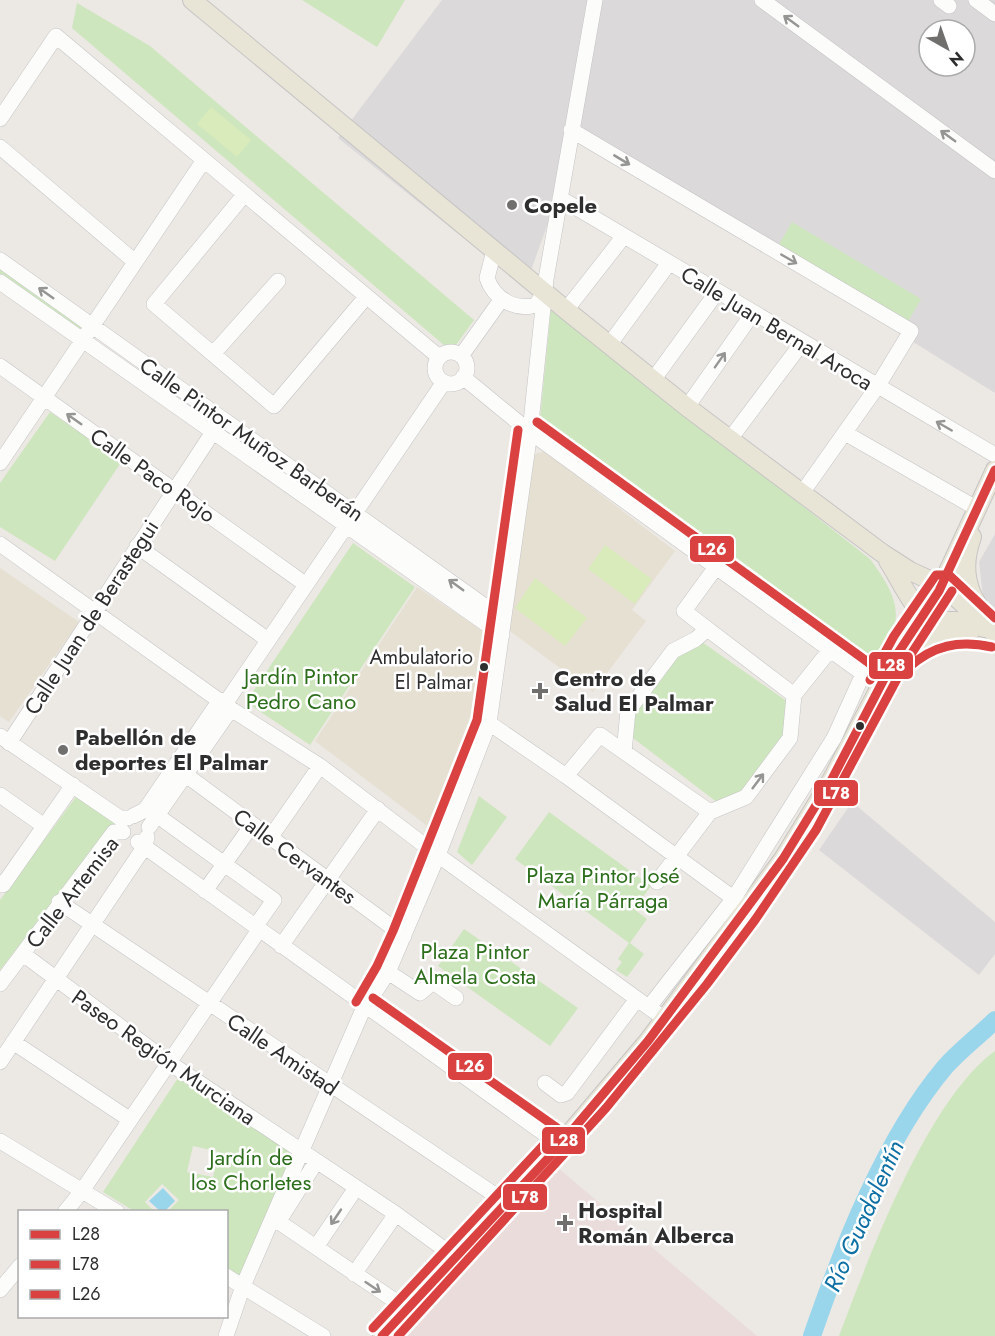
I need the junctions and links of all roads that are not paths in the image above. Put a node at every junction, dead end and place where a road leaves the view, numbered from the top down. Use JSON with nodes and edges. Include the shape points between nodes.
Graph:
{"nodes":[{"id":1,"x":192,"y":0,"type":"edge"},
{"id":2,"x":595,"y":0,"type":"edge"},
{"id":3,"x":762,"y":0,"type":"edge"},
{"id":4,"x":976,"y":0,"type":"edge"},
{"id":5,"x":995,"y":14,"type":"edge"},
{"id":6,"x":0,"y":119,"type":"edge"},
{"id":7,"x":571,"y":130,"type":"junction"},
{"id":8,"x":0,"y":147,"type":"edge"},
{"id":9,"x":204,"y":160,"type":"junction"},
{"id":10,"x":995,"y":171,"type":"edge"},
{"id":11,"x":244,"y":195,"type":"junction"},
{"id":12,"x":560,"y":198,"type":"junction"},
{"id":13,"x":624,"y":236,"type":"junction"},
{"id":14,"x":491,"y":259,"type":"junction"},
{"id":15,"x":0,"y":260,"type":"edge"},
{"id":16,"x":134,"y":261,"type":"junction"},
{"id":17,"x":669,"y":263,"type":"junction"},
{"id":18,"x":278,"y":281,"type":"dead end"},
{"id":19,"x":0,"y":282,"type":"edge"},
{"id":20,"x":717,"y":292,"type":"junction"},
{"id":21,"x":544,"y":293,"type":"junction"},
{"id":22,"x":366,"y":297,"type":"junction"},
{"id":23,"x":501,"y":300,"type":"junction"},
{"id":24,"x":529,"y":307,"type":"junction"},
{"id":25,"x":566,"y":310,"type":"junction"},
{"id":26,"x":753,"y":313,"type":"junction"},
{"id":27,"x":541,"y":318,"type":"junction"},
{"id":28,"x":93,"y":326,"type":"junction"},
{"id":29,"x":83,"y":341,"type":"junction"},
{"id":30,"x":802,"y":343,"type":"junction"},
{"id":31,"x":609,"y":345,"type":"junction"},
{"id":32,"x":213,"y":354,"type":"junction"},
{"id":33,"x":461,"y":356,"type":"junction"},
{"id":34,"x":439,"y":357,"type":"junction"},
{"id":35,"x":0,"y":366,"type":"edge"},
{"id":36,"x":463,"y":377,"type":"junction"},
{"id":37,"x":653,"y":380,"type":"junction"},
{"id":38,"x":444,"y":382,"type":"junction"},
{"id":39,"x":877,"y":387,"type":"junction"},
{"id":40,"x":43,"y":398,"type":"junction"},
{"id":41,"x":687,"y":407,"type":"junction"},
{"id":42,"x":213,"y":432,"type":"junction"},
{"id":43,"x":530,"y":432,"type":"junction"},
{"id":44,"x":845,"y":433,"type":"junction"},
{"id":45,"x":730,"y":439,"type":"junction"},
{"id":46,"x":2,"y":455,"type":"edge"},
{"id":47,"x":995,"y":455,"type":"edge"},
{"id":48,"x":995,"y":470,"type":"edge"},
{"id":49,"x":995,"y":475,"type":"edge"},
{"id":50,"x":174,"y":489,"type":"junction"},
{"id":51,"x":802,"y":493,"type":"junction"},
{"id":52,"x":976,"y":508,"type":"junction"},
{"id":53,"x":356,"y":513,"type":"junction"},
{"id":54,"x":346,"y":527,"type":"junction"},
{"id":55,"x":0,"y":544,"type":"edge"},
{"id":56,"x":137,"y":546,"type":"junction"},
{"id":57,"x":882,"y":553,"type":"junction"},
{"id":58,"x":716,"y":567,"type":"junction"},
{"id":59,"x":943,"y":582,"type":"junction"},
{"id":60,"x":305,"y":584,"type":"junction"},
{"id":61,"x":97,"y":611,"type":"junction"},
{"id":62,"x":924,"y":613,"type":"junction"},
{"id":63,"x":503,"y":619,"type":"junction"},
{"id":64,"x":995,"y":624,"type":"edge"},
{"id":65,"x":707,"y":629,"type":"junction"},
{"id":66,"x":995,"y":634,"type":"edge"},
{"id":67,"x":502,"y":635,"type":"junction"},
{"id":68,"x":268,"y":640,"type":"junction"},
{"id":69,"x":830,"y":650,"type":"junction"},
{"id":70,"x":863,"y":674,"type":"junction"},
{"id":71,"x":884,"y":680,"type":"junction"},
{"id":72,"x":794,"y":695,"type":"junction"},
{"id":73,"x":226,"y":704,"type":"junction"},
{"id":74,"x":489,"y":723,"type":"junction"},
{"id":75,"x":4,"y":740,"type":"edge"},
{"id":76,"x":624,"y":752,"type":"junction"},
{"id":77,"x":320,"y":766,"type":"junction"},
{"id":78,"x":186,"y":776,"type":"junction"},
{"id":79,"x":566,"y":776,"type":"junction"},
{"id":80,"x":73,"y":785,"type":"junction"},
{"id":81,"x":0,"y":795,"type":"edge"},
{"id":82,"x":378,"y":809,"type":"junction"},
{"id":83,"x":710,"y":812,"type":"junction"},
{"id":84,"x":125,"y":822,"type":"junction"},
{"id":85,"x":252,"y":825,"type":"junction"},
{"id":86,"x":44,"y":826,"type":"junction"},
{"id":87,"x":147,"y":834,"type":"junction"},
{"id":88,"x":270,"y":838,"type":"junction"},
{"id":89,"x":438,"y":855,"type":"junction"},
{"id":90,"x":676,"y":858,"type":"junction"},
{"id":91,"x":224,"y":864,"type":"junction"},
{"id":92,"x":327,"y":879,"type":"junction"},
{"id":93,"x":657,"y":882,"type":"dead end"},
{"id":94,"x":1,"y":884,"type":"edge"},
{"id":95,"x":205,"y":891,"type":"junction"},
{"id":96,"x":60,"y":902,"type":"junction"},
{"id":97,"x":741,"y":903,"type":"junction"},
{"id":98,"x":91,"y":924,"type":"junction"},
{"id":99,"x":257,"y":928,"type":"junction"},
{"id":100,"x":404,"y":936,"type":"junction"},
{"id":101,"x":281,"y":946,"type":"junction"},
{"id":102,"x":23,"y":954,"type":"junction"},
{"id":103,"x":388,"y":972,"type":"junction"},
{"id":104,"x":55,"y":979,"type":"junction"},
{"id":105,"x":0,"y":984,"type":"edge"},
{"id":106,"x":456,"y":998,"type":"dead end"},
{"id":107,"x":208,"y":1003,"type":"junction"},
{"id":108,"x":643,"y":1003,"type":"junction"},
{"id":109,"x":366,"y":1008,"type":"junction"},
{"id":110,"x":665,"y":1019,"type":"junction"},
{"id":111,"x":13,"y":1042,"type":"junction"},
{"id":112,"x":0,"y":1062,"type":"edge"},
{"id":113,"x":168,"y":1062,"type":"junction"},
{"id":114,"x":545,"y":1083,"type":"dead end"},
{"id":115,"x":330,"y":1086,"type":"junction"},
{"id":116,"x":129,"y":1119,"type":"junction"},
{"id":117,"x":0,"y":1141,"type":"edge"},
{"id":118,"x":560,"y":1145,"type":"junction"},
{"id":119,"x":301,"y":1153,"type":"junction"},
{"id":120,"x":316,"y":1162,"type":"junction"},
{"id":121,"x":356,"y":1188,"type":"junction"},
{"id":122,"x":82,"y":1191,"type":"junction"},
{"id":123,"x":507,"y":1203,"type":"junction"},
{"id":124,"x":67,"y":1210,"type":"edge"},
{"id":125,"x":114,"y":1210,"type":"edge"},
{"id":126,"x":396,"y":1214,"type":"junction"},
{"id":127,"x":276,"y":1220,"type":"junction"},
{"id":128,"x":316,"y":1247,"type":"junction"},
{"id":129,"x":455,"y":1257,"type":"junction"},
{"id":130,"x":18,"y":1268,"type":"edge"},
{"id":131,"x":354,"y":1274,"type":"junction"},
{"id":132,"x":228,"y":1277,"type":"edge"},
{"id":133,"x":243,"y":1286,"type":"junction"},
{"id":134,"x":0,"y":1290,"type":"edge"},
{"id":135,"x":407,"y":1309,"type":"junction"},
{"id":136,"x":226,"y":1336,"type":"edge"},
{"id":137,"x":323,"y":1336,"type":"edge"},
{"id":138,"x":382,"y":1336,"type":"edge"}],
"edges":[{"from":1,"to":14,"type":"main road"},
{"from":2,"to":7,"type":"street"},
{"from":10,"to":3,"type":"street","one_way":true},
{"from":4,"to":5,"type":"street"},
{"from":6,"to":9,"type":"street","via":[[56,36]]},
{"from":7,"to":12,"type":"street"},
{"from":7,"to":39,"type":"street","one_way":true,"via":[[911,330]]},
{"from":8,"to":16,"type":"street"},
{"from":9,"to":11,"type":"street"},
{"from":9,"to":16,"type":"street"},
{"from":11,"to":22,"type":"street"},
{"from":11,"to":32,"type":"street","via":[[154,304]]},
{"from":12,"to":13,"type":"street","name":"Calle Juan Bernal Aroca"},
{"from":12,"to":21,"type":"street"},
{"from":13,"to":17,"type":"street","name":"Calle Juan Bernal Aroca"},
{"from":13,"to":25,"type":"street"},
{"from":14,"to":21,"type":"main road","via":[[511,265]]},
{"from":14,"to":23,"type":"street","via":[[490,288]]},
{"from":28,"to":15,"type":"street","name":"Calle Pintor Muñoz Barberán","one_way":true},
{"from":16,"to":28,"type":"street"},
{"from":17,"to":20,"type":"street","name":"Calle Juan Bernal Aroca"},
{"from":17,"to":31,"type":"street"},
{"from":18,"to":32,"type":"street"},
{"from":19,"to":29,"type":"street","name":"Calle Pintor Muñoz Barberán"},
{"from":20,"to":26,"type":"street","name":"Calle Juan Bernal Aroca"},
{"from":20,"to":37,"type":"street"},
{"from":21,"to":24,"type":"street","via":[[536,305]]},
{"from":21,"to":25,"type":"main road"},
{"from":21,"to":27,"type":"street"},
{"from":22,"to":32,"type":"street","via":[[274,406]]},
{"from":22,"to":34,"type":"street"},
{"from":23,"to":24,"type":"street"},
{"from":23,"to":33,"type":"street"},
{"from":24,"to":27,"type":"street"},
{"from":25,"to":31,"type":"main road"},
{"from":26,"to":30,"type":"street","name":"Calle Juan Bernal Aroca"},
{"from":41,"to":26,"type":"street","one_way":true},
{"from":27,"to":43,"type":"street"},
{"from":28,"to":29,"type":"street"},
{"from":28,"to":53,"type":"street","name":"Calle Pintor Muñoz Barberán"},
{"from":29,"to":40,"type":"street"},
{"from":29,"to":42,"type":"street","name":"Calle Pintor Muñoz Barberán"},
{"from":30,"to":39,"type":"street","name":"Calle Juan Bernal Aroca"},
{"from":30,"to":45,"type":"street"},
{"from":31,"to":37,"type":"main road"},
{"from":33,"to":34,"type":"street","via":[[450,352]]},
{"from":33,"to":36,"type":"street","via":[[467,366]]},
{"from":34,"to":38,"type":"street","via":[[435,371]]},
{"from":35,"to":40,"type":"street","name":"Calle Paco Rojo"},
{"from":36,"to":38,"type":"street","via":[[454,383]]},
{"from":36,"to":43,"type":"street"},
{"from":37,"to":41,"type":"main road"},
{"from":38,"to":53,"type":"street"},
{"from":39,"to":44,"type":"street"},
{"from":47,"to":39,"type":"street","name":"Calle Juan Bernal Aroca","one_way":true},
{"from":40,"to":46,"type":"street"},
{"from":50,"to":40,"type":"street","name":"Calle Paco Rojo","one_way":true},
{"from":41,"to":45,"type":"main road"},
{"from":42,"to":50,"type":"street","name":"Calle Juan de Berastegui"},
{"from":42,"to":54,"type":"street","name":"Calle Pintor Muñoz Barberán"},
{"from":43,"to":58,"type":"street"},
{"from":43,"to":63,"type":"street"},
{"from":44,"to":51,"type":"street"},
{"from":44,"to":52,"type":"street"},
{"from":45,"to":51,"type":"main road"},
{"from":48,"to":52,"type":"main road"},
{"from":49,"to":64,"type":"main road","via":[[969,545],[966,565],[973,599]]},
{"from":50,"to":56,"type":"street","name":"Calle Juan de Berastegui"},
{"from":50,"to":60,"type":"street","name":"Calle Paco Rojo"},
{"from":51,"to":57,"type":"main road"},
{"from":52,"to":59,"type":"main road"},
{"from":53,"to":54,"type":"street"},
{"from":63,"to":53,"type":"street","name":"Calle Pintor Muñoz Barberán","one_way":true},
{"from":54,"to":60,"type":"street"},
{"from":54,"to":67,"type":"street","name":"Calle Pintor Muñoz Barberán"},
{"from":55,"to":61,"type":"street"},
{"from":56,"to":61,"type":"street","name":"Calle Juan de Berastegui"},
{"from":56,"to":68,"type":"street"},
{"from":57,"to":59,"type":"main road","via":[[910,572]]},
{"from":57,"to":62,"type":"main road"},
{"from":58,"to":65,"type":"street","via":[[684,611]]},
{"from":58,"to":69,"type":"street"},
{"from":59,"to":62,"type":"main road"},
{"from":59,"to":66,"type":"main road"},
{"from":60,"to":68,"type":"street"},
{"from":61,"to":73,"type":"street"},
{"from":61,"to":75,"type":"street","name":"Calle Juan de Berastegui"},
{"from":62,"to":66,"type":"main road","via":[[960,620]]},
{"from":62,"to":71,"type":"main road"},
{"from":63,"to":67,"type":"street"},
{"from":65,"to":72,"type":"street"},
{"from":65,"to":76,"type":"street","via":[[673,651],[628,711]]},
{"from":66,"to":71,"type":"main road","via":[[963,630],[932,636],[914,646]]},
{"from":67,"to":74,"type":"street"},
{"from":68,"to":73,"type":"street"},
{"from":69,"to":70,"type":"street"},
{"from":69,"to":72,"type":"street"},
{"from":70,"to":71,"type":"street"},
{"from":70,"to":97,"type":"street","via":[[834,738]]},
{"from":71,"to":97,"type":"main road","via":[[812,814]]},
{"from":83,"to":72,"type":"street","one_way":true,"via":[[746,797],[790,738]]},
{"from":73,"to":77,"type":"street"},
{"from":73,"to":78,"type":"street"},
{"from":73,"to":84,"type":"street","via":[[145,810]]},
{"from":74,"to":79,"type":"street"},
{"from":74,"to":89,"type":"street"},
{"from":75,"to":80,"type":"street"},
{"from":76,"to":79,"type":"street","via":[[600,735]]},
{"from":76,"to":83,"type":"street"},
{"from":77,"to":82,"type":"street"},
{"from":77,"to":88,"type":"street"},
{"from":78,"to":85,"type":"street","name":"Calle Cervantes"},
{"from":78,"to":87,"type":"street"},
{"from":79,"to":90,"type":"street"},
{"from":80,"to":84,"type":"street"},
{"from":80,"to":86,"type":"street"},
{"from":81,"to":86,"type":"street"},
{"from":82,"to":89,"type":"street"},
{"from":82,"to":92,"type":"street"},
{"from":83,"to":90,"type":"street"},
{"from":84,"to":87,"type":"street","via":[[143,818]]},
{"from":84,"to":87,"type":"street","via":[[128,840]]},
{"from":84,"to":96,"type":"street","name":"Calle Artemisa"},
{"from":85,"to":88,"type":"street","name":"Calle Cervantes"},
{"from":85,"to":91,"type":"street"},
{"from":86,"to":94,"type":"street"},
{"from":87,"to":91,"type":"street"},
{"from":87,"to":95,"type":"street"},
{"from":87,"to":98,"type":"street"},
{"from":88,"to":92,"type":"street","name":"Calle Cervantes"},
{"from":89,"to":100,"type":"street"},
{"from":89,"to":108,"type":"street"},
{"from":90,"to":93,"type":"street"},
{"from":90,"to":97,"type":"street"},
{"from":91,"to":95,"type":"street"},
{"from":91,"to":99,"type":"street","via":[[274,900]]},
{"from":92,"to":100,"type":"street","name":"Calle Cervantes"},
{"from":92,"to":101,"type":"street"},
{"from":95,"to":99,"type":"street"},
{"from":96,"to":98,"type":"street","name":"Calle Amistad"},
{"from":96,"to":102,"type":"street","name":"Calle Artemisa"},
{"from":97,"to":108,"type":"street"},
{"from":97,"to":110,"type":"main road"},
{"from":98,"to":104,"type":"street"},
{"from":98,"to":107,"type":"street","name":"Calle Amistad"},
{"from":99,"to":101,"type":"street"},
{"from":99,"to":107,"type":"street"},
{"from":100,"to":103,"type":"street"},
{"from":101,"to":109,"type":"street"},
{"from":102,"to":104,"type":"street","name":"Paseo Región Murciana"},
{"from":102,"to":105,"type":"street","name":"Calle Artemisa"},
{"from":103,"to":106,"type":"street","via":[[411,977],[420,993],[433,982]]},
{"from":103,"to":109,"type":"street"},
{"from":104,"to":111,"type":"street"},
{"from":104,"to":113,"type":"street","name":"Paseo Región Murciana"},
{"from":107,"to":113,"type":"street"},
{"from":107,"to":115,"type":"street","name":"Calle Amistad"},
{"from":108,"to":110,"type":"street"},
{"from":108,"to":114,"type":"street","via":[[567,1093],[561,1095]]},
{"from":109,"to":115,"type":"street"},
{"from":109,"to":118,"type":"street"},
{"from":110,"to":118,"type":"main road"},
{"from":111,"to":112,"type":"street"},
{"from":111,"to":116,"type":"street"},
{"from":113,"to":116,"type":"street"},
{"from":113,"to":119,"type":"street","name":"Paseo Región Murciana"},
{"from":115,"to":119,"type":"street"},
{"from":115,"to":123,"type":"street","name":"Calle Amistad"},
{"from":116,"to":122,"type":"street"},
{"from":117,"to":122,"type":"street"},
{"from":118,"to":123,"type":"main road"},
{"from":119,"to":120,"type":"street","name":"Paseo Región Murciana"},
{"from":119,"to":127,"type":"street"},
{"from":120,"to":121,"type":"street","name":"Paseo Región Murciana"},
{"from":120,"to":127,"type":"street"},
{"from":121,"to":126,"type":"street","name":"Paseo Región Murciana"},
{"from":121,"to":128,"type":"street","one_way":true},
{"from":122,"to":124,"type":"street"},
{"from":122,"to":125,"type":"street"},
{"from":123,"to":129,"type":"main road"},
{"from":126,"to":129,"type":"street","name":"Paseo Región Murciana"},
{"from":126,"to":131,"type":"street"},
{"from":127,"to":128,"type":"street"},
{"from":127,"to":133,"type":"street"},
{"from":128,"to":131,"type":"street"},
{"from":129,"to":135,"type":"main road"},
{"from":130,"to":134,"type":"street"},
{"from":131,"to":135,"type":"street","one_way":true},
{"from":132,"to":133,"type":"street"},
{"from":133,"to":136,"type":"street"},
{"from":133,"to":137,"type":"street"},
{"from":135,"to":138,"type":"main road"}]}
